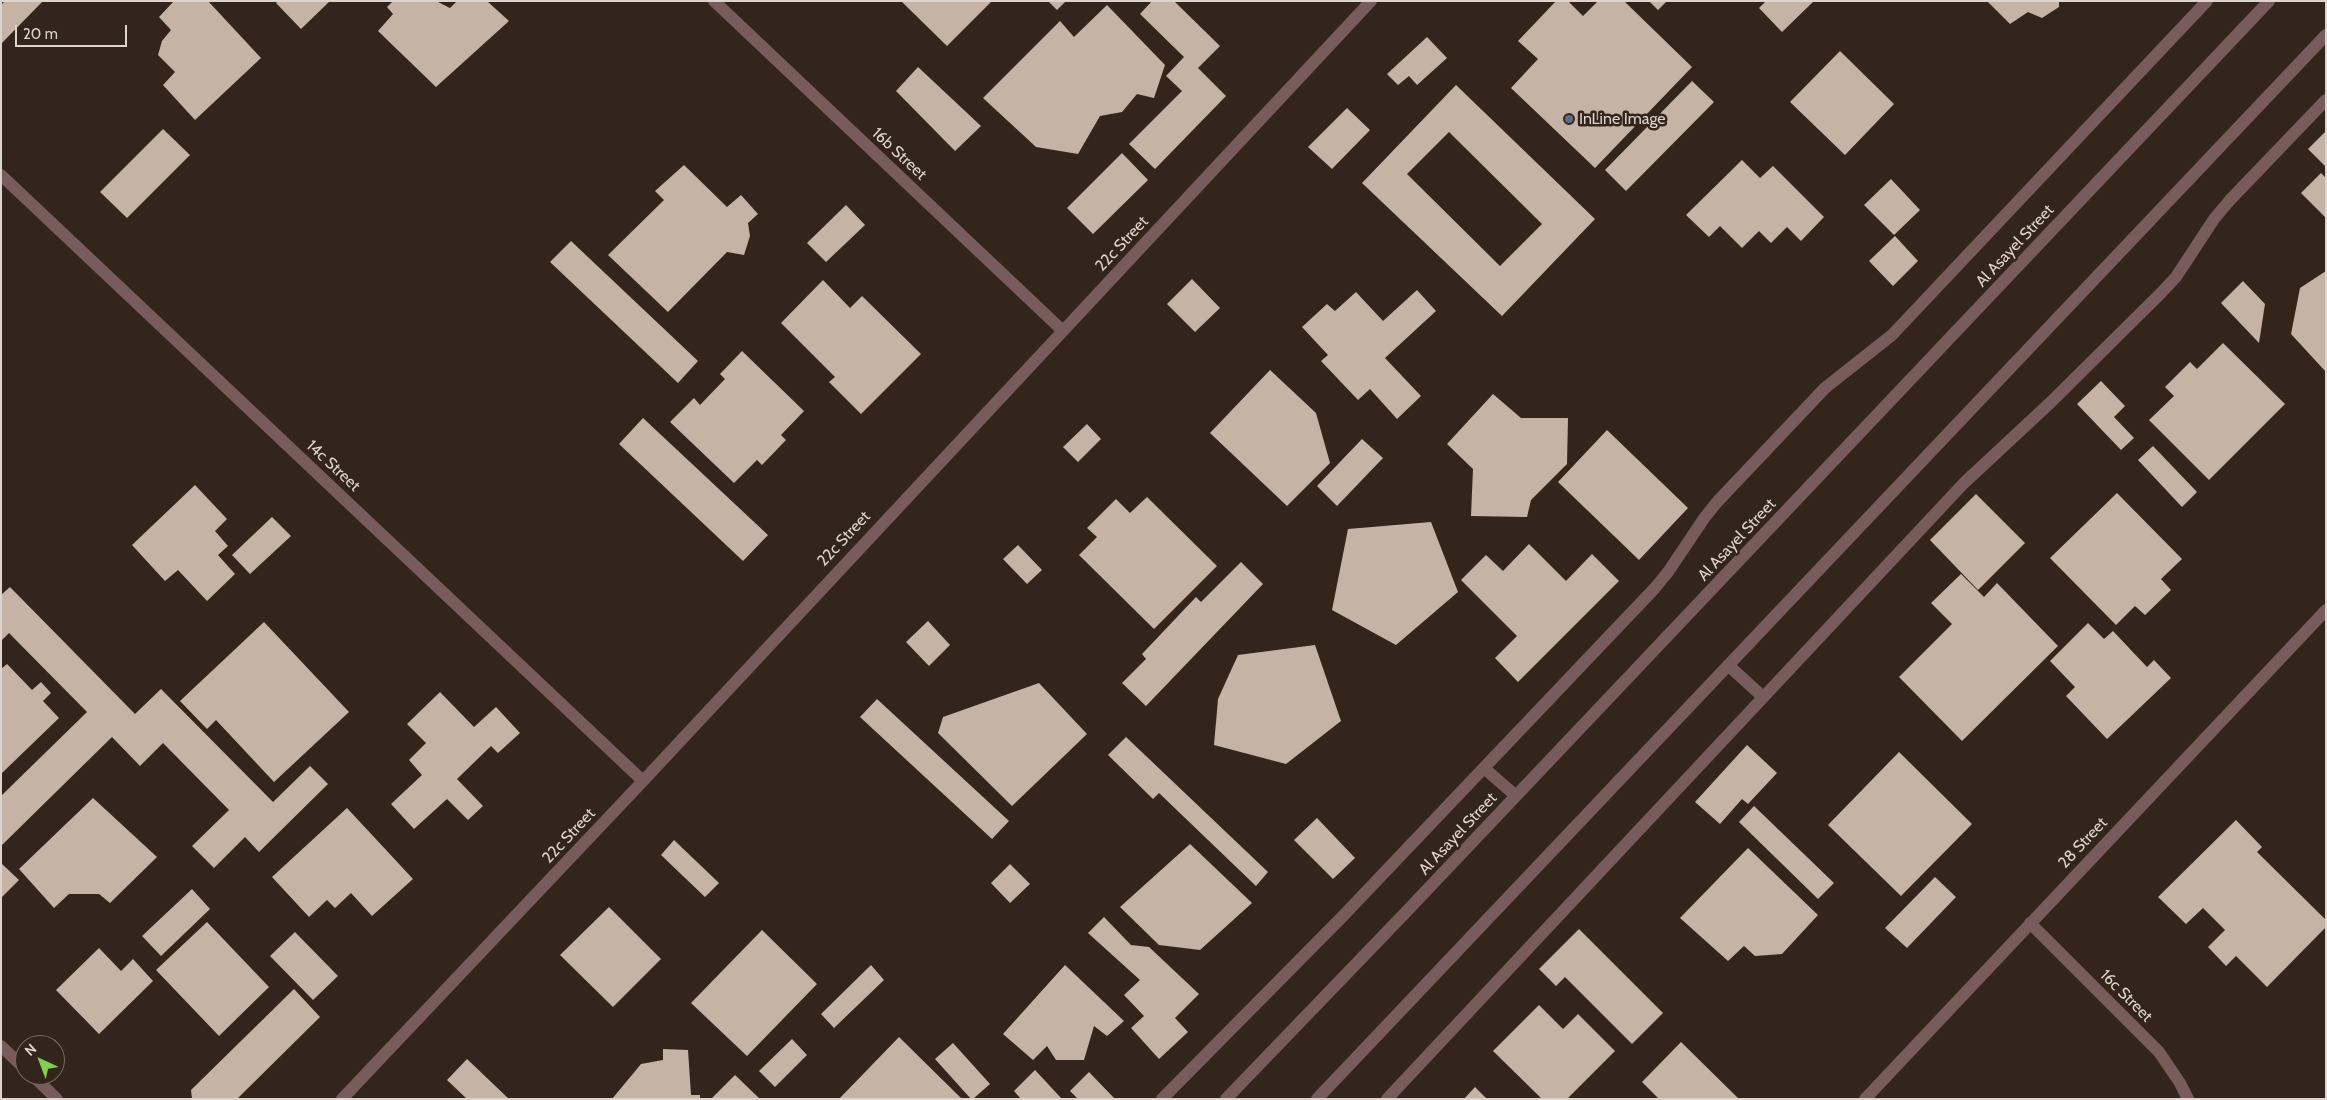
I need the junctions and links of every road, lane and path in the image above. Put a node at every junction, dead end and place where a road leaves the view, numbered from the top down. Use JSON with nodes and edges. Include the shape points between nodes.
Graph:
{"nodes":[{"id":1,"x":714,"y":1,"type":"edge"},
{"id":2,"x":1370,"y":1,"type":"edge"},
{"id":3,"x":2207,"y":1,"type":"edge"},
{"id":4,"x":2269,"y":1,"type":"edge"},
{"id":5,"x":2326,"y":35,"type":"edge"},
{"id":6,"x":2326,"y":100,"type":"edge"},
{"id":7,"x":1,"y":175,"type":"edge"},
{"id":8,"x":1063,"y":331,"type":"junction"},
{"id":9,"x":2326,"y":610,"type":"edge"},
{"id":10,"x":1728,"y":665,"type":"junction"},
{"id":11,"x":1763,"y":697,"type":"junction"},
{"id":12,"x":1484,"y":768,"type":"junction"},
{"id":13,"x":643,"y":781,"type":"junction"},
{"id":14,"x":1516,"y":796,"type":"junction"},
{"id":15,"x":2030,"y":924,"type":"junction"},
{"id":16,"x":1,"y":1046,"type":"edge"},
{"id":17,"x":15,"y":1059,"type":"edge"},
{"id":18,"x":42,"y":1085,"type":"edge"},
{"id":19,"x":57,"y":1099,"type":"edge"},
{"id":20,"x":342,"y":1099,"type":"edge"},
{"id":21,"x":1162,"y":1099,"type":"edge"},
{"id":22,"x":1226,"y":1099,"type":"edge"},
{"id":23,"x":1317,"y":1099,"type":"edge"},
{"id":24,"x":1387,"y":1099,"type":"edge"},
{"id":25,"x":1865,"y":1099,"type":"edge"},
{"id":26,"x":2188,"y":1099,"type":"edge"}],
"edges":[{"from":1,"to":8,"type":"street","name":"16b Street"},
{"from":2,"to":8,"type":"street","name":"22c Street"},
{"from":3,"to":12,"type":"street","via":[[1892,335],[1825,388],[1718,501],[1654,590]]},
{"from":4,"to":14,"type":"street","name":"Al Asayel Street"},
{"from":5,"to":10,"type":"street"},
{"from":6,"to":11,"type":"street","via":[[2230,200],[2162,293],[1964,483]]},
{"from":7,"to":13,"type":"street","name":"14c Street"},
{"from":8,"to":13,"type":"street","name":"22c Street"},
{"from":9,"to":15,"type":"street","name":"28 Street"},
{"from":10,"to":11,"type":"street"},
{"from":10,"to":23,"type":"street"},
{"from":11,"to":24,"type":"street"},
{"from":12,"to":14,"type":"street"},
{"from":12,"to":21,"type":"street"},
{"from":13,"to":20,"type":"street","name":"22c Street"},
{"from":14,"to":22,"type":"street","name":"Al Asayel Street"},
{"from":15,"to":25,"type":"street","name":"28 Street"},
{"from":15,"to":26,"type":"street","name":"16c Street","via":[[2159,1052]]},
{"from":16,"to":17,"type":"street"},
{"from":18,"to":19,"type":"street"}]}
